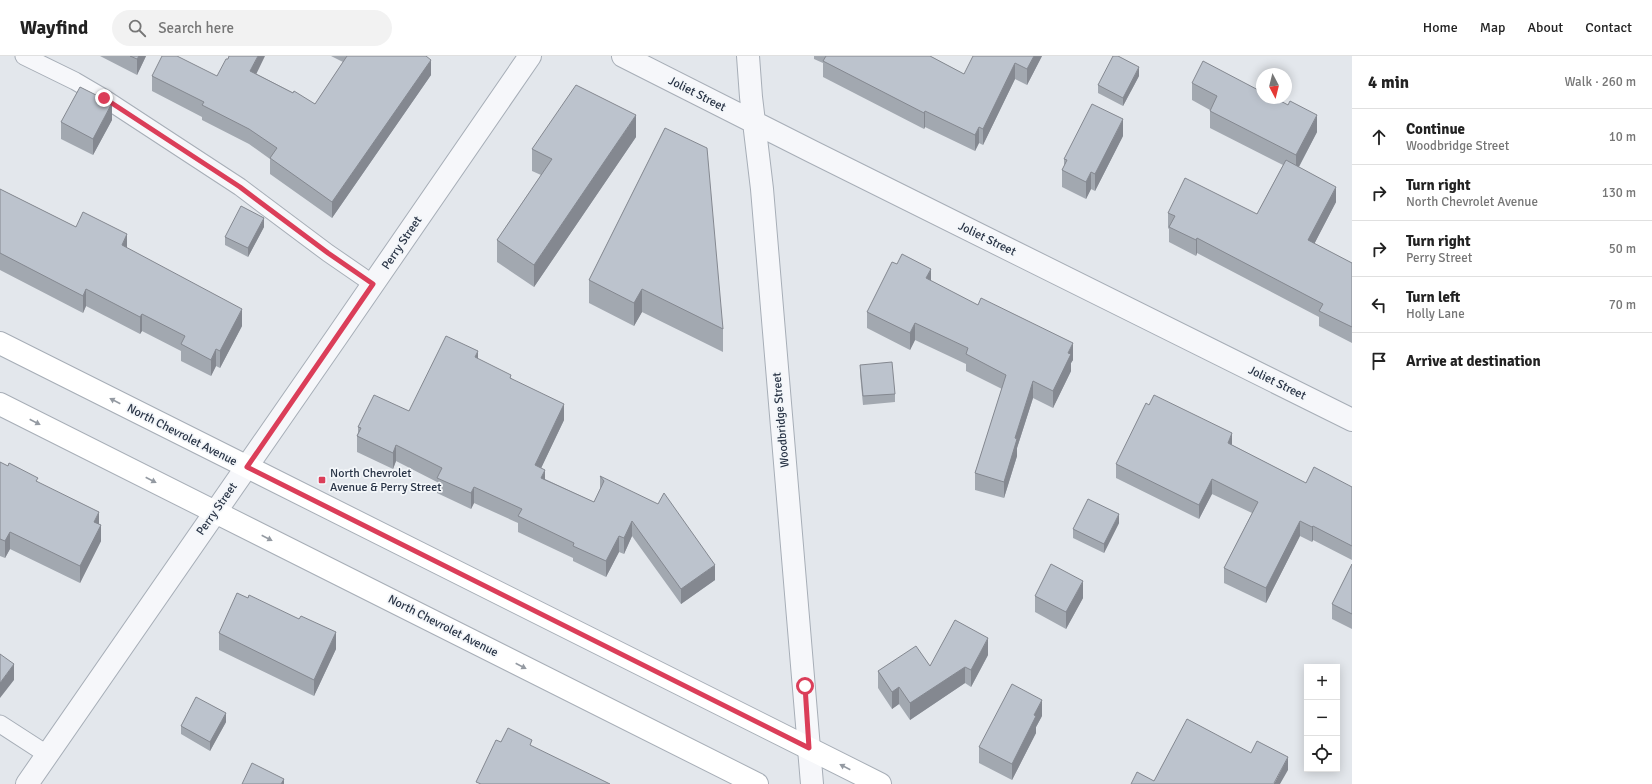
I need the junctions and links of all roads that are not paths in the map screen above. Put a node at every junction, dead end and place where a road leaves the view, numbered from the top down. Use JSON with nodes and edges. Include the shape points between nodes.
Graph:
{"nodes":[{"id":1,"x":24,"y":56,"type":"edge"},
{"id":2,"x":530,"y":56,"type":"edge"},
{"id":3,"x":623,"y":56,"type":"edge"},
{"id":4,"x":748,"y":56,"type":"edge"},
{"id":5,"x":754,"y":122,"type":"junction"},
{"id":6,"x":373,"y":284,"type":"junction"},
{"id":7,"x":0,"y":343,"type":"edge"},
{"id":8,"x":0,"y":404,"type":"edge"},
{"id":9,"x":1352,"y":420,"type":"edge"},
{"id":10,"x":247,"y":467,"type":"junction"},
{"id":11,"x":215,"y":512,"type":"junction"},
{"id":12,"x":0,"y":724,"type":"edge"},
{"id":13,"x":809,"y":748,"type":"junction"},
{"id":14,"x":48,"y":755,"type":"junction"},
{"id":15,"x":27,"y":784,"type":"edge"},
{"id":16,"x":757,"y":784,"type":"edge"},
{"id":17,"x":812,"y":784,"type":"edge"},
{"id":18,"x":880,"y":784,"type":"edge"}],
"edges":[{"from":1,"to":6,"type":"lane","via":[[104,98],[240,187]]},
{"from":2,"to":6,"type":"street","name":"Perry Street"},
{"from":3,"to":5,"type":"street","name":"Joliet Street"},
{"from":4,"to":5,"type":"street","name":"Woodbridge Street"},
{"from":5,"to":9,"type":"street","name":"Joliet Street"},
{"from":5,"to":13,"type":"street","name":"Woodbridge Street","via":[[763,197]]},
{"from":6,"to":10,"type":"street","name":"Perry Street"},
{"from":10,"to":7,"type":"street","name":"North Chevrolet Avenue","one_way":true},
{"from":8,"to":11,"type":"street","name":"North Chevrolet Avenue","one_way":true},
{"from":10,"to":11,"type":"street","name":"Perry Street"},
{"from":10,"to":13,"type":"street","name":"North Chevrolet Avenue"},
{"from":11,"to":14,"type":"street","name":"Perry Street"},
{"from":11,"to":16,"type":"street","name":"North Chevrolet Avenue","one_way":true},
{"from":12,"to":14,"type":"lane"},
{"from":13,"to":17,"type":"street","name":"Woodbridge Street"},
{"from":18,"to":13,"type":"street","name":"North Chevrolet Avenue","one_way":true},
{"from":14,"to":15,"type":"street","name":"Perry Street"}]}
